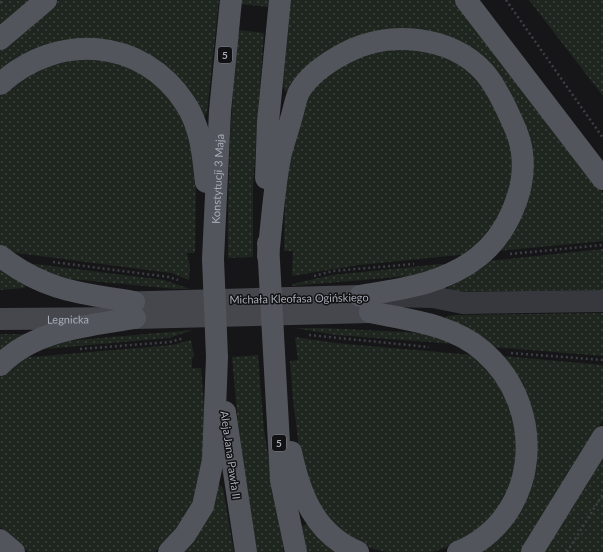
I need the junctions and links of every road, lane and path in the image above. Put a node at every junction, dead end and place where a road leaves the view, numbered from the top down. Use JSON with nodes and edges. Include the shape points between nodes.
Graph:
{"nodes":[{"id":1,"x":3,"y":0,"type":"edge"},
{"id":2,"x":46,"y":0,"type":"edge"},
{"id":3,"x":231,"y":0,"type":"edge"},
{"id":4,"x":280,"y":0,"type":"edge"},
{"id":5,"x":466,"y":0,"type":"edge"},
{"id":6,"x":506,"y":0,"type":"edge"},
{"id":7,"x":0,"y":3,"type":"edge"},
{"id":8,"x":0,"y":39,"type":"edge"},
{"id":9,"x":0,"y":84,"type":"edge"},
{"id":10,"x":603,"y":138,"type":"edge"},
{"id":11,"x":603,"y":179,"type":"edge"},
{"id":12,"x":603,"y":245,"type":"edge"},
{"id":13,"x":508,"y":254,"type":"dead end"},
{"id":14,"x":0,"y":256,"type":"edge"},
{"id":15,"x":268,"y":256,"type":"junction"},
{"id":16,"x":212,"y":259,"type":"junction"},
{"id":17,"x":46,"y":261,"type":"dead end"},
{"id":18,"x":416,"y":263,"type":"dead end"},
{"id":19,"x":312,"y":276,"type":"dead end"},
{"id":20,"x":184,"y":282,"type":"dead end"},
{"id":21,"x":603,"y":301,"type":"edge"},
{"id":22,"x":0,"y":304,"type":"edge"},
{"id":23,"x":365,"y":304,"type":"junction"},
{"id":24,"x":135,"y":310,"type":"junction"},
{"id":25,"x":0,"y":319,"type":"edge"},
{"id":26,"x":302,"y":334,"type":"dead end"},
{"id":27,"x":185,"y":338,"type":"dead end"},
{"id":28,"x":435,"y":347,"type":"dead end"},
{"id":29,"x":79,"y":350,"type":"dead end"},
{"id":30,"x":505,"y":352,"type":"dead end"},
{"id":31,"x":274,"y":354,"type":"junction"},
{"id":32,"x":217,"y":357,"type":"junction"},
{"id":33,"x":603,"y":360,"type":"edge"},
{"id":34,"x":0,"y":364,"type":"edge"},
{"id":35,"x":603,"y":437,"type":"edge"},
{"id":36,"x":603,"y":494,"type":"edge"},
{"id":37,"x":0,"y":540,"type":"edge"},
{"id":38,"x":14,"y":552,"type":"edge"},
{"id":39,"x":169,"y":552,"type":"edge"},
{"id":40,"x":246,"y":552,"type":"edge"},
{"id":41,"x":296,"y":552,"type":"edge"},
{"id":42,"x":358,"y":552,"type":"edge"},
{"id":43,"x":458,"y":552,"type":"edge"},
{"id":44,"x":532,"y":552,"type":"edge"},
{"id":45,"x":567,"y":552,"type":"edge"}],
"edges":[{"from":1,"to":7,"type":"path"},
{"from":2,"to":8,"type":"main road"},
{"from":3,"to":16,"type":"main road","name":"Konstytucji 3 Maja","number":"5","via":[[220,111]]},
{"from":4,"to":15,"type":"main road","number":"5","via":[[267,138]]},
{"from":5,"to":11,"type":"main road"},
{"from":6,"to":10,"type":"path"},
{"from":9,"to":16,"type":"main road","via":[[42,56],[78,48],[94,48],[126,55],[152,69],[168,82],[186,104],[200,140],[207,186]]},
{"from":12,"to":13,"type":"path"},
{"from":14,"to":24,"type":"main road","via":[[18,270],[54,287]]},
{"from":15,"to":23,"type":"main road","via":[[281,154],[299,93],[305,83],[337,57],[379,40],[409,39],[450,50],[474,63],[484,72],[502,99],[515,126],[523,167],[511,215],[494,242],[459,270]]},
{"from":15,"to":31,"type":"main road","number":"5"},
{"from":16,"to":32,"type":"main road","name":"Konstytucji 3 Maja","number":"5"},
{"from":17,"to":20,"type":"path","via":[[169,277]]},
{"from":18,"to":19,"type":"path"},
{"from":21,"to":23,"type":"street","name":"Michała Kleofasa Ogińskiego","via":[[463,303],[433,311]]},
{"from":22,"to":24,"type":"main road","name":"Legnicka","via":[[77,305]]},
{"from":23,"to":24,"type":"main road","name":"Michała Kleofasa Ogińskiego"},
{"from":23,"to":43,"type":"main road","via":[[442,328],[470,341],[502,371],[519,400],[524,415],[527,441],[525,467],[518,491],[494,527]]},
{"from":24,"to":25,"type":"main road","name":"Legnicka"},
{"from":24,"to":34,"type":"main road","via":[[59,331],[27,344]]},
{"from":26,"to":28,"type":"path"},
{"from":27,"to":29,"type":"path","via":[[170,342]]},
{"from":30,"to":33,"type":"path"},
{"from":31,"to":41,"type":"main road","number":"5","via":[[281,480]]},
{"from":31,"to":42,"type":"main road","via":[[293,464],[302,496],[308,509],[330,535]]},
{"from":32,"to":39,"type":"main road","via":[[213,460],[206,497],[192,525]]},
{"from":32,"to":40,"type":"main road","name":"Aleja Jana Pawła II","number":"5"},
{"from":35,"to":44,"type":"main road"},
{"from":36,"to":45,"type":"path"},
{"from":37,"to":38,"type":"main road"}]}
